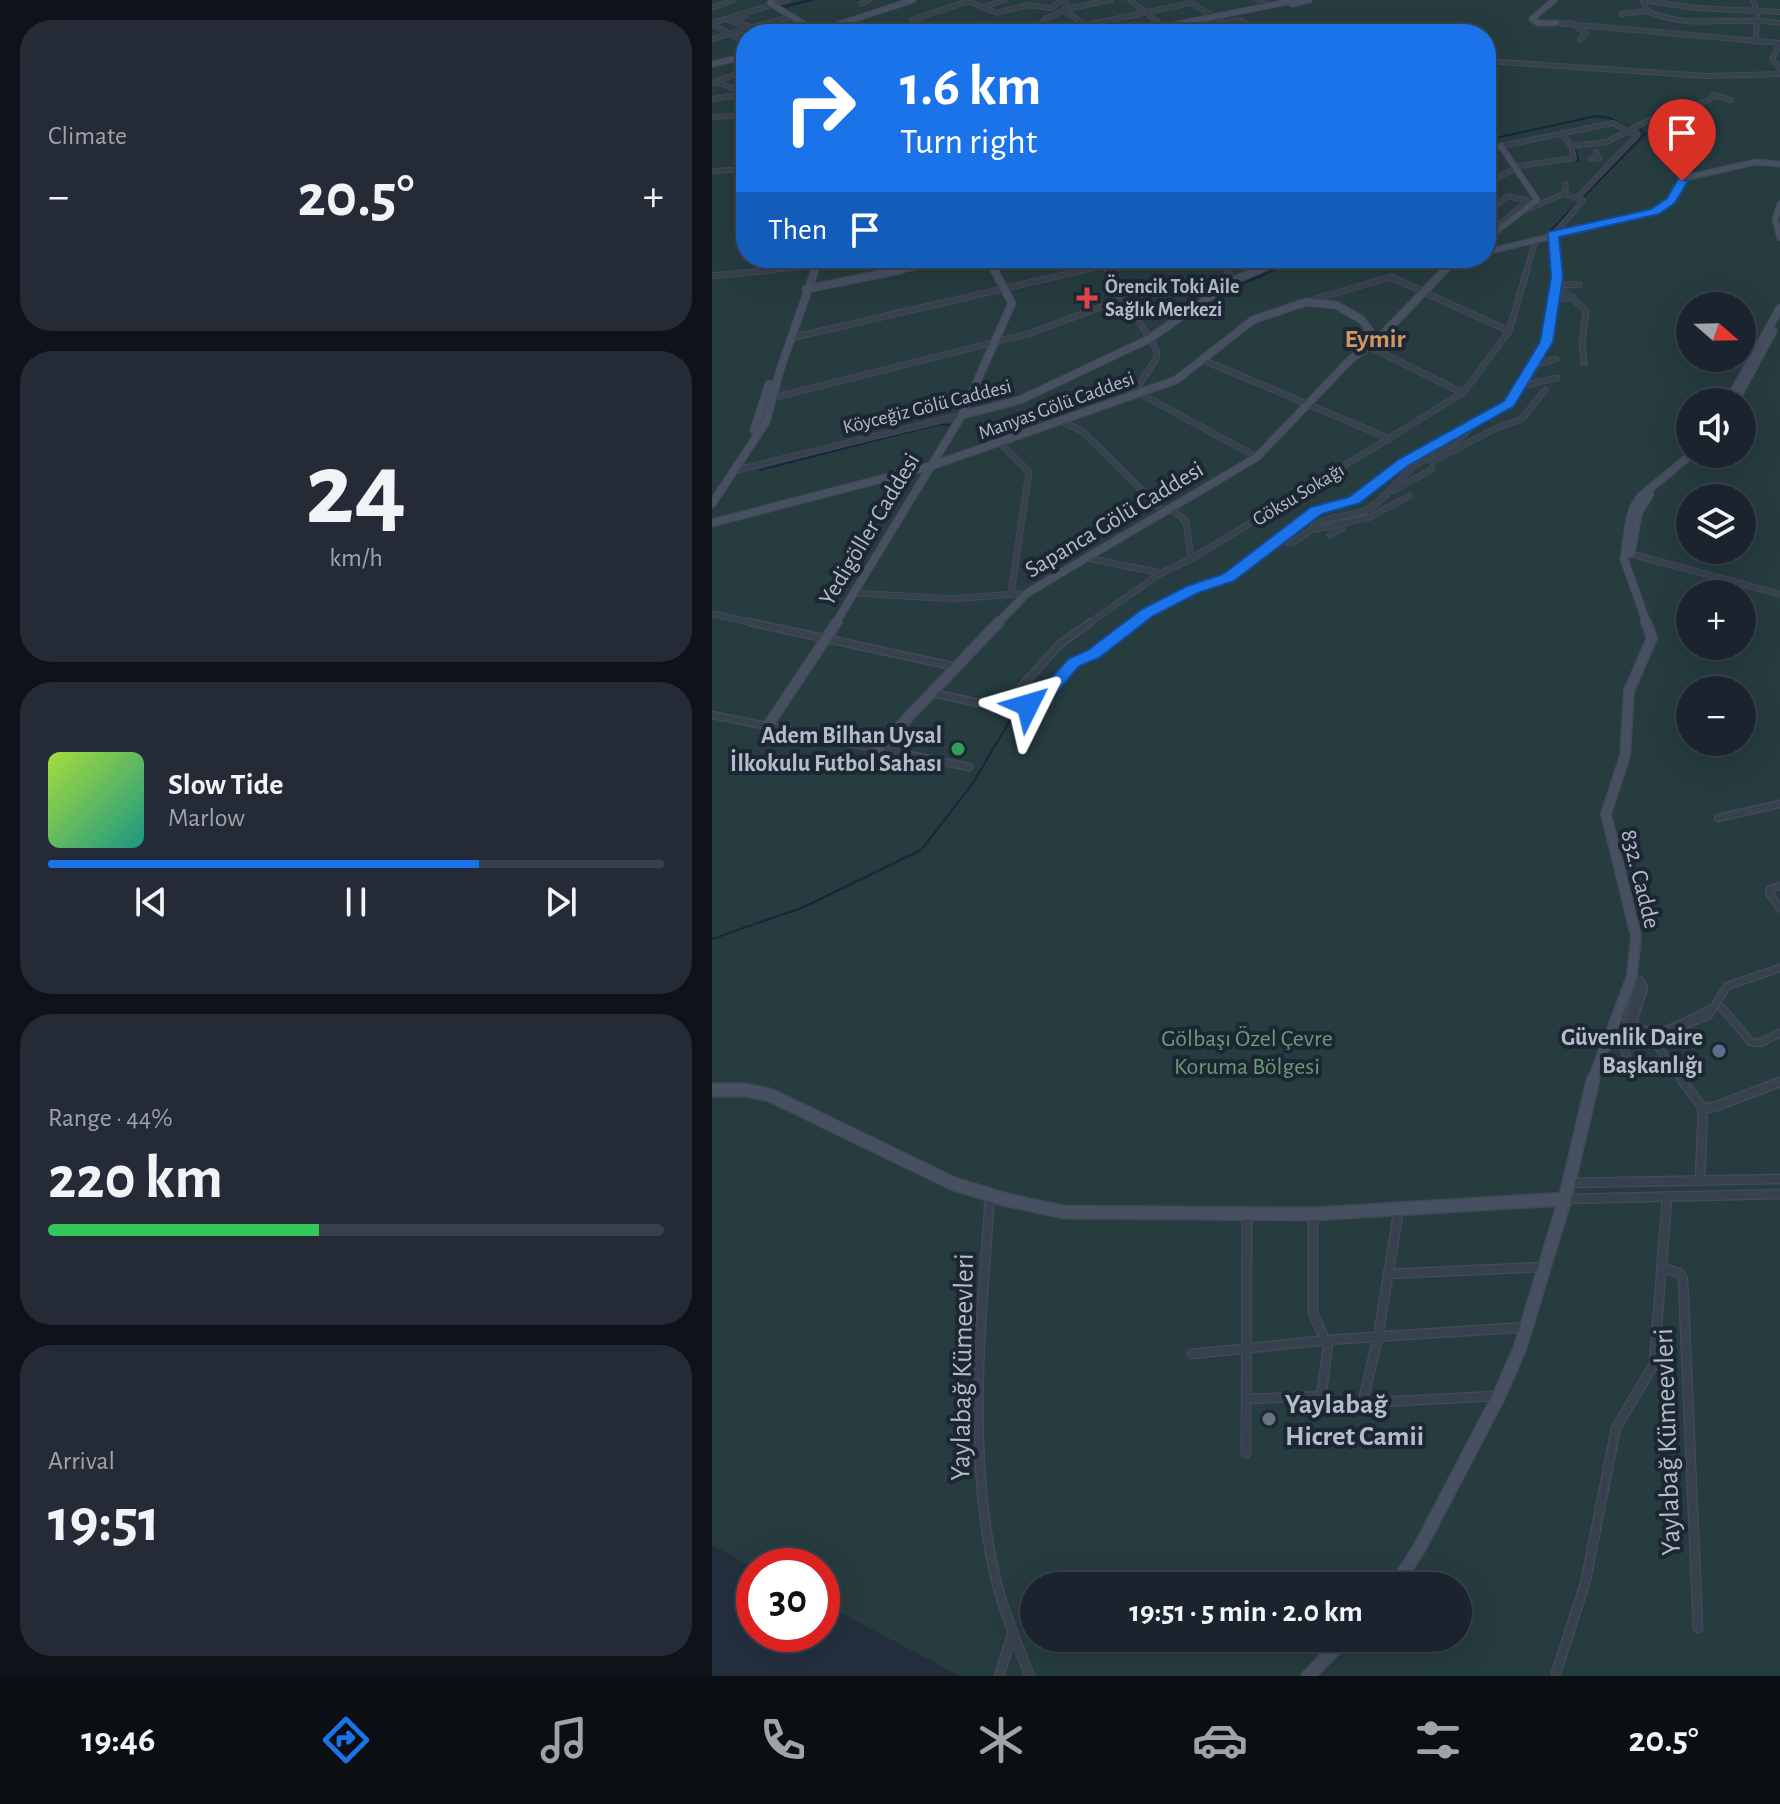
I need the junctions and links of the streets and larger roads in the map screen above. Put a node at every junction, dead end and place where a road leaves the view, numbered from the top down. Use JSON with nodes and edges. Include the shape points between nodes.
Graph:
{"nodes":[{"id":1,"x":734,"y":0,"type":"edge"},
{"id":2,"x":786,"y":0,"type":"edge"},
{"id":3,"x":869,"y":0,"type":"edge"},
{"id":4,"x":906,"y":0,"type":"edge"},
{"id":5,"x":913,"y":0,"type":"edge"},
{"id":6,"x":1005,"y":0,"type":"edge"},
{"id":7,"x":1063,"y":0,"type":"edge"},
{"id":8,"x":1111,"y":0,"type":"edge"},
{"id":9,"x":1130,"y":0,"type":"edge"},
{"id":10,"x":1258,"y":0,"type":"edge"},
{"id":11,"x":1297,"y":0,"type":"edge"},
{"id":12,"x":1309,"y":0,"type":"edge"},
{"id":13,"x":1557,"y":0,"type":"edge"},
{"id":14,"x":1753,"y":0,"type":"edge"},
{"id":15,"x":969,"y":1,"type":"edge"},
{"id":16,"x":1188,"y":1,"type":"edge"},
{"id":17,"x":771,"y":2,"type":"edge"},
{"id":18,"x":861,"y":3,"type":"dead end"},
{"id":19,"x":1267,"y":6,"type":"junction"},
{"id":20,"x":714,"y":7,"type":"dead end"},
{"id":21,"x":983,"y":7,"type":"junction"},
{"id":22,"x":1065,"y":10,"type":"junction"},
{"id":23,"x":1647,"y":11,"type":"junction"},
{"id":24,"x":1757,"y":11,"type":"junction"},
{"id":25,"x":1145,"y":12,"type":"junction"},
{"id":26,"x":1780,"y":12,"type":"edge"},
{"id":27,"x":1621,"y":14,"type":"dead end"},
{"id":28,"x":793,"y":16,"type":"junction"},
{"id":29,"x":1212,"y":17,"type":"junction"},
{"id":30,"x":727,"y":19,"type":"junction"},
{"id":31,"x":1219,"y":19,"type":"junction"},
{"id":32,"x":1755,"y":19,"type":"junction"},
{"id":33,"x":733,"y":21,"type":"junction"},
{"id":34,"x":1227,"y":22,"type":"junction"},
{"id":35,"x":1780,"y":23,"type":"edge"},
{"id":36,"x":712,"y":24,"type":"edge"},
{"id":37,"x":741,"y":24,"type":"edge"},
{"id":38,"x":767,"y":24,"type":"edge"},
{"id":39,"x":806,"y":24,"type":"edge"},
{"id":40,"x":840,"y":24,"type":"edge"},
{"id":41,"x":842,"y":24,"type":"edge"},
{"id":42,"x":921,"y":24,"type":"edge"},
{"id":43,"x":1040,"y":24,"type":"edge"},
{"id":44,"x":1083,"y":24,"type":"edge"},
{"id":45,"x":1094,"y":24,"type":"edge"},
{"id":46,"x":1160,"y":24,"type":"edge"},
{"id":47,"x":1178,"y":24,"type":"edge"},
{"id":48,"x":1194,"y":24,"type":"edge"},
{"id":49,"x":1218,"y":24,"type":"edge"},
{"id":50,"x":1230,"y":24,"type":"edge"},
{"id":51,"x":1246,"y":24,"type":"edge"},
{"id":52,"x":736,"y":25,"type":"edge"},
{"id":53,"x":1556,"y":25,"type":"joint"},
{"id":54,"x":1572,"y":26,"type":"junction"},
{"id":55,"x":721,"y":29,"type":"junction"},
{"id":56,"x":736,"y":33,"type":"edge"},
{"id":57,"x":729,"y":35,"type":"junction"},
{"id":58,"x":736,"y":38,"type":"edge"},
{"id":59,"x":712,"y":39,"type":"edge"},
{"id":60,"x":1580,"y":40,"type":"dead end"},
{"id":61,"x":1756,"y":42,"type":"junction"},
{"id":62,"x":1780,"y":44,"type":"edge"},
{"id":63,"x":736,"y":57,"type":"edge"},
{"id":64,"x":1496,"y":62,"type":"edge"},
{"id":65,"x":712,"y":63,"type":"edge"},
{"id":66,"x":1780,"y":68,"type":"edge"},
{"id":67,"x":1780,"y":74,"type":"edge"},
{"id":68,"x":736,"y":75,"type":"edge"},
{"id":69,"x":736,"y":78,"type":"edge"},
{"id":70,"x":714,"y":82,"type":"edge"},
{"id":71,"x":732,"y":88,"type":"junction"},
{"id":72,"x":736,"y":90,"type":"edge"},
{"id":73,"x":736,"y":95,"type":"edge"},
{"id":74,"x":712,"y":99,"type":"edge"},
{"id":75,"x":1731,"y":100,"type":"dead end"},
{"id":76,"x":736,"y":116,"type":"edge"},
{"id":77,"x":712,"y":117,"type":"edge"},
{"id":78,"x":1631,"y":130,"type":"junction"},
{"id":79,"x":1562,"y":133,"type":"junction"},
{"id":80,"x":1501,"y":146,"type":"junction"},
{"id":81,"x":1571,"y":146,"type":"junction"},
{"id":82,"x":1594,"y":146,"type":"dead end"},
{"id":83,"x":1496,"y":147,"type":"edge"},
{"id":84,"x":1591,"y":159,"type":"dead end"},
{"id":85,"x":1780,"y":164,"type":"edge"},
{"id":86,"x":1607,"y":167,"type":"junction"},
{"id":87,"x":1518,"y":169,"type":"junction"},
{"id":88,"x":736,"y":170,"type":"edge"},
{"id":89,"x":712,"y":171,"type":"edge"},
{"id":90,"x":1590,"y":175,"type":"dead end"},
{"id":91,"x":1496,"y":179,"type":"edge"},
{"id":92,"x":1566,"y":184,"type":"dead end"},
{"id":93,"x":1564,"y":194,"type":"junction"},
{"id":94,"x":1580,"y":198,"type":"junction"},
{"id":95,"x":1592,"y":199,"type":"dead end"},
{"id":96,"x":1780,"y":204,"type":"edge"},
{"id":97,"x":1496,"y":205,"type":"edge"},
{"id":98,"x":1529,"y":209,"type":"junction"},
{"id":99,"x":1515,"y":215,"type":"junction"},
{"id":100,"x":1497,"y":228,"type":"edge"},
{"id":101,"x":1556,"y":234,"type":"junction"},
{"id":102,"x":1780,"y":238,"type":"edge"},
{"id":103,"x":1536,"y":239,"type":"junction"},
{"id":104,"x":1496,"y":249,"type":"edge"},
{"id":105,"x":768,"y":268,"type":"edge"},
{"id":106,"x":809,"y":268,"type":"edge"},
{"id":107,"x":813,"y":268,"type":"edge"},
{"id":108,"x":910,"y":268,"type":"edge"},
{"id":109,"x":993,"y":268,"type":"edge"},
{"id":110,"x":1092,"y":268,"type":"edge"},
{"id":111,"x":1107,"y":268,"type":"edge"},
{"id":112,"x":1225,"y":268,"type":"edge"},
{"id":113,"x":1264,"y":268,"type":"edge"},
{"id":114,"x":1447,"y":268,"type":"edge"},
{"id":115,"x":712,"y":276,"type":"edge"},
{"id":116,"x":1234,"y":280,"type":"junction"},
{"id":117,"x":1556,"y":284,"type":"junction"},
{"id":118,"x":1579,"y":285,"type":"dead end"},
{"id":119,"x":806,"y":289,"type":"junction"},
{"id":120,"x":1004,"y":289,"type":"junction"},
{"id":121,"x":1425,"y":291,"type":"junction"},
{"id":122,"x":1125,"y":298,"type":"junction"},
{"id":123,"x":1553,"y":298,"type":"junction"},
{"id":124,"x":1574,"y":298,"type":"junction"},
{"id":125,"x":1315,"y":299,"type":"dead end"},
{"id":126,"x":1780,"y":308,"type":"edge"},
{"id":127,"x":1780,"y":321,"type":"edge"},
{"id":128,"x":1509,"y":331,"type":"junction"},
{"id":129,"x":1372,"y":334,"type":"junction"},
{"id":130,"x":1383,"y":334,"type":"junction"},
{"id":131,"x":791,"y":338,"type":"junction"},
{"id":132,"x":1149,"y":339,"type":"junction"},
{"id":133,"x":1765,"y":339,"type":"junction"},
{"id":134,"x":995,"y":342,"type":"junction"},
{"id":135,"x":1368,"y":346,"type":"junction"},
{"id":136,"x":1556,"y":359,"type":"dead end"},
{"id":137,"x":1203,"y":360,"type":"junction"},
{"id":138,"x":1584,"y":363,"type":"dead end"},
{"id":139,"x":1532,"y":365,"type":"junction"},
{"id":140,"x":1557,"y":378,"type":"dead end"},
{"id":141,"x":1521,"y":386,"type":"junction"},
{"id":142,"x":1736,"y":388,"type":"edge"},
{"id":143,"x":1742,"y":388,"type":"edge"},
{"id":144,"x":1545,"y":390,"type":"dead end"},
{"id":145,"x":1137,"y":393,"type":"junction"},
{"id":146,"x":1463,"y":393,"type":"junction"},
{"id":147,"x":772,"y":398,"type":"junction"},
{"id":148,"x":1309,"y":405,"type":"junction"},
{"id":149,"x":962,"y":415,"type":"junction"},
{"id":150,"x":1061,"y":421,"type":"junction"},
{"id":151,"x":1474,"y":423,"type":"junction"},
{"id":152,"x":1390,"y":439,"type":"junction"},
{"id":153,"x":1000,"y":443,"type":"junction"},
{"id":154,"x":1257,"y":457,"type":"junction"},
{"id":155,"x":1424,"y":462,"type":"junction"},
{"id":156,"x":931,"y":466,"type":"junction"},
{"id":157,"x":1676,"y":468,"type":"edge"},
{"id":158,"x":1682,"y":468,"type":"edge"},
{"id":159,"x":1432,"y":469,"type":"dead end"},
{"id":160,"x":730,"y":471,"type":"junction"},
{"id":161,"x":1393,"y":490,"type":"junction"},
{"id":162,"x":712,"y":493,"type":"edge"},
{"id":163,"x":1409,"y":496,"type":"dead end"},
{"id":164,"x":712,"y":504,"type":"edge"},
{"id":165,"x":1167,"y":510,"type":"junction"},
{"id":166,"x":712,"y":523,"type":"edge"},
{"id":167,"x":1339,"y":523,"type":"junction"},
{"id":168,"x":1314,"y":528,"type":"junction"},
{"id":169,"x":1330,"y":535,"type":"dead end"},
{"id":170,"x":1630,"y":536,"type":"junction"},
{"id":171,"x":1280,"y":540,"type":"junction"},
{"id":172,"x":1629,"y":554,"type":"joint"},
{"id":173,"x":1087,"y":558,"type":"junction"},
{"id":174,"x":1191,"y":559,"type":"junction"},
{"id":175,"x":1161,"y":573,"type":"junction"},
{"id":176,"x":856,"y":593,"type":"junction"},
{"id":177,"x":1011,"y":593,"type":"junction"},
{"id":178,"x":1027,"y":593,"type":"junction"},
{"id":179,"x":1780,"y":594,"type":"edge"},
{"id":180,"x":712,"y":614,"type":"edge"},
{"id":181,"x":826,"y":639,"type":"junction"},
{"id":182,"x":957,"y":667,"type":"junction"},
{"id":183,"x":932,"y":693,"type":"junction"},
{"id":184,"x":1028,"y":705,"type":"dead end"},
{"id":185,"x":712,"y":715,"type":"edge"},
{"id":186,"x":767,"y":727,"type":"junction"},
{"id":187,"x":877,"y":750,"type":"junction"},
{"id":188,"x":969,"y":767,"type":"dead end"},
{"id":189,"x":1780,"y":804,"type":"edge"},
{"id":190,"x":1718,"y":818,"type":"dead end"},
{"id":191,"x":1780,"y":886,"type":"edge"},
{"id":192,"x":1780,"y":908,"type":"edge"},
{"id":193,"x":1780,"y":968,"type":"edge"},
{"id":194,"x":1636,"y":978,"type":"junction"},
{"id":195,"x":1712,"y":1008,"type":"junction"},
{"id":196,"x":1722,"y":1008,"type":"dead end"},
{"id":197,"x":1636,"y":1028,"type":"junction"},
{"id":198,"x":1780,"y":1033,"type":"edge"},
{"id":199,"x":1627,"y":1035,"type":"junction"},
{"id":200,"x":1652,"y":1039,"type":"junction"},
{"id":201,"x":1628,"y":1059,"type":"dead end"},
{"id":202,"x":1780,"y":1082,"type":"edge"},
{"id":203,"x":712,"y":1090,"type":"edge"},
{"id":204,"x":1703,"y":1108,"type":"junction"},
{"id":205,"x":1780,"y":1179,"type":"edge"},
{"id":206,"x":1700,"y":1181,"type":"junction"},
{"id":207,"x":1568,"y":1183,"type":"junction"},
{"id":208,"x":1780,"y":1194,"type":"edge"},
{"id":209,"x":990,"y":1196,"type":"junction"},
{"id":210,"x":1667,"y":1198,"type":"junction"},
{"id":211,"x":1565,"y":1199,"type":"junction"},
{"id":212,"x":1399,"y":1208,"type":"junction"},
{"id":213,"x":1313,"y":1214,"type":"junction"},
{"id":214,"x":1247,"y":1216,"type":"junction"},
{"id":215,"x":1546,"y":1267,"type":"junction"},
{"id":216,"x":1663,"y":1268,"type":"junction"},
{"id":217,"x":1388,"y":1274,"type":"junction"},
{"id":218,"x":1528,"y":1327,"type":"junction"},
{"id":219,"x":1378,"y":1337,"type":"junction"},
{"id":220,"x":1327,"y":1340,"type":"junction"},
{"id":221,"x":1248,"y":1347,"type":"junction"},
{"id":222,"x":1192,"y":1354,"type":"dead end"},
{"id":223,"x":1322,"y":1396,"type":"junction"},
{"id":224,"x":1499,"y":1396,"type":"junction"},
{"id":225,"x":1248,"y":1399,"type":"junction"},
{"id":226,"x":1362,"y":1405,"type":"junction"},
{"id":227,"x":1246,"y":1453,"type":"dead end"},
{"id":228,"x":1404,"y":1572,"type":"edge"},
{"id":229,"x":1698,"y":1628,"type":"dead end"},
{"id":230,"x":1013,"y":1632,"type":"junction"},
{"id":231,"x":1332,"y":1652,"type":"edge"},
{"id":232,"x":1556,"y":1673,"type":"dead end"},
{"id":233,"x":999,"y":1676,"type":"edge"},
{"id":234,"x":1030,"y":1676,"type":"edge"},
{"id":235,"x":1308,"y":1676,"type":"edge"}],
"edges":[{"from":1,"to":20,"type":"street"},
{"from":2,"to":17,"type":"street"},
{"from":3,"to":18,"type":"street"},
{"from":4,"to":40,"type":"street"},
{"from":5,"to":41,"type":"street"},
{"from":6,"to":21,"type":"street"},
{"from":7,"to":21,"type":"street","via":[[1050,8],[1027,5],[997,13]]},
{"from":7,"to":22,"type":"street"},
{"from":8,"to":22,"type":"street"},
{"from":9,"to":25,"type":"street"},
{"from":10,"to":19,"type":"street"},
{"from":11,"to":19,"type":"street"},
{"from":12,"to":31,"type":"street"},
{"from":13,"to":53,"type":"street","via":[[1532,19]]},
{"from":14,"to":24,"type":"street"},
{"from":15,"to":21,"type":"street"},
{"from":15,"to":42,"type":"street","via":[[912,20]]},
{"from":16,"to":25,"type":"street"},
{"from":16,"to":29,"type":"street"},
{"from":17,"to":28,"type":"street"},
{"from":17,"to":30,"type":"street"},
{"from":17,"to":33,"type":"street"},
{"from":19,"to":29,"type":"street"},
{"from":22,"to":43,"type":"street"},
{"from":22,"to":44,"type":"street"},
{"from":23,"to":24,"type":"street","via":[[1643,0]]},
{"from":23,"to":27,"type":"street"},
{"from":23,"to":32,"type":"street","via":[[1700,26]]},
{"from":24,"to":26,"type":"street"},
{"from":24,"to":32,"type":"street"},
{"from":25,"to":45,"type":"street"},
{"from":25,"to":46,"type":"street"},
{"from":28,"to":38,"type":"street"},
{"from":28,"to":39,"type":"street"},
{"from":29,"to":31,"type":"street"},
{"from":29,"to":47,"type":"street"},
{"from":30,"to":33,"type":"street"},
{"from":30,"to":36,"type":"street"},
{"from":31,"to":34,"type":"street"},
{"from":31,"to":48,"type":"street"},
{"from":32,"to":35,"type":"street"},
{"from":32,"to":61,"type":"street"},
{"from":33,"to":37,"type":"street"},
{"from":34,"to":49,"type":"street"},
{"from":34,"to":50,"type":"street"},
{"from":34,"to":51,"type":"street"},
{"from":36,"to":55,"type":"street"},
{"from":52,"to":55,"type":"street"},
{"from":53,"to":54,"type":"street"},
{"from":54,"to":60,"type":"street","via":[[1586,33]]},
{"from":54,"to":61,"type":"street"},
{"from":55,"to":57,"type":"street"},
{"from":56,"to":57,"type":"street"},
{"from":57,"to":58,"type":"street"},
{"from":57,"to":59,"type":"street"},
{"from":61,"to":62,"type":"street"},
{"from":62,"to":66,"type":"street","via":[[1772,59]]},
{"from":63,"to":65,"type":"street"},
{"from":64,"to":67,"type":"street","via":[[1706,76]]},
{"from":68,"to":70,"type":"street"},
{"from":69,"to":71,"type":"street"},
{"from":70,"to":71,"type":"street"},
{"from":71,"to":72,"type":"street"},
{"from":73,"to":74,"type":"street"},
{"from":75,"to":78,"type":"street","via":[[1713,95]]},
{"from":76,"to":77,"type":"street"},
{"from":78,"to":79,"type":"street","via":[[1613,123]]},
{"from":78,"to":81,"type":"street","via":[[1604,143]]},
{"from":78,"to":86,"type":"street","via":[[1638,138]]},
{"from":79,"to":80,"type":"street"},
{"from":79,"to":81,"type":"street"},
{"from":80,"to":83,"type":"street"},
{"from":80,"to":87,"type":"street"},
{"from":81,"to":87,"type":"street","via":[[1573,159]]},
{"from":82,"to":84,"type":"street","via":[[1599,158]]},
{"from":85,"to":101,"type":"street","via":[[1756,162],[1692,176],[1659,209]]},
{"from":86,"to":90,"type":"street"},
{"from":86,"to":94,"type":"street"},
{"from":87,"to":91,"type":"street"},
{"from":87,"to":98,"type":"street","via":[[1536,195]]},
{"from":88,"to":89,"type":"street"},
{"from":92,"to":93,"type":"street"},
{"from":93,"to":94,"type":"street"},
{"from":93,"to":98,"type":"street"},
{"from":94,"to":95,"type":"street"},
{"from":94,"to":101,"type":"street"},
{"from":96,"to":102,"type":"street","via":[[1775,219]]},
{"from":97,"to":99,"type":"street","via":[[1506,197],[1528,201]]},
{"from":98,"to":99,"type":"street"},
{"from":99,"to":100,"type":"street"},
{"from":101,"to":103,"type":"street"},
{"from":101,"to":117,"type":"street"},
{"from":103,"to":104,"type":"street"},
{"from":103,"to":128,"type":"street","name":"Göksu Sokağı"},
{"from":105,"to":115,"type":"street"},
{"from":106,"to":119,"type":"street"},
{"from":107,"to":119,"type":"street"},
{"from":108,"to":119,"type":"street"},
{"from":109,"to":120,"type":"street","name":"Yedigöller Caddesi"},
{"from":110,"to":120,"type":"street"},
{"from":111,"to":122,"type":"street"},
{"from":112,"to":116,"type":"street"},
{"from":113,"to":116,"type":"street","name":"Köyceğiz Gölü Caddesi"},
{"from":114,"to":121,"type":"street","name":"Sapanca Gölü Caddesi"},
{"from":116,"to":132,"type":"street","name":"Köyceğiz Gölü Caddesi"},
{"from":117,"to":118,"type":"street"},
{"from":117,"to":123,"type":"street"},
{"from":117,"to":124,"type":"street"},
{"from":119,"to":131,"type":"street"},
{"from":119,"to":160,"type":"street","via":[[759,421]]},
{"from":120,"to":131,"type":"street"},
{"from":120,"to":134,"type":"street","name":"Yedigöller Caddesi","via":[[1012,303]]},
{"from":121,"to":125,"type":"street","via":[[1391,277]]},
{"from":121,"to":128,"type":"street"},
{"from":121,"to":130,"type":"street","name":"Sapanca Gölü Caddesi"},
{"from":122,"to":132,"type":"street"},
{"from":122,"to":134,"type":"street"},
{"from":123,"to":124,"type":"street"},
{"from":123,"to":139,"type":"street","via":[[1545,348]]},
{"from":124,"to":138,"type":"street","via":[[1586,311],[1579,346]]},
{"from":126,"to":133,"type":"street"},
{"from":127,"to":133,"type":"street"},
{"from":128,"to":146,"type":"street","name":"Göksu Sokağı"},
{"from":129,"to":130,"type":"street"},
{"from":129,"to":135,"type":"street"},
{"from":129,"to":137,"type":"street","name":"Manyas Gölü Caddesi","via":[[1362,320],[1338,306],[1307,301],[1253,320]]},
{"from":130,"to":135,"type":"street","name":"Sapanca Gölü Caddesi"},
{"from":131,"to":147,"type":"street"},
{"from":132,"to":145,"type":"street","via":[[1156,359]]},
{"from":132,"to":149,"type":"street","name":"Köyceğiz Gölü Caddesi","via":[[1020,400]]},
{"from":133,"to":142,"type":"street"},
{"from":133,"to":143,"type":"street"},
{"from":134,"to":147,"type":"street"},
{"from":134,"to":149,"type":"street","name":"Yedigöller Caddesi"},
{"from":135,"to":146,"type":"street"},
{"from":135,"to":148,"type":"street","name":"Sapanca Gölü Caddesi"},
{"from":136,"to":139,"type":"street"},
{"from":137,"to":145,"type":"street","name":"Manyas Gölü Caddesi","via":[[1178,379]]},
{"from":137,"to":148,"type":"street"},
{"from":139,"to":141,"type":"street"},
{"from":140,"to":141,"type":"street"},
{"from":141,"to":151,"type":"street","via":[[1509,403]]},
{"from":144,"to":155,"type":"street","via":[[1522,419]]},
{"from":145,"to":150,"type":"street","name":"Manyas Gölü Caddesi"},
{"from":145,"to":154,"type":"street"},
{"from":146,"to":152,"type":"street","name":"Göksu Sokağı"},
{"from":147,"to":160,"type":"street","via":[[766,422]]},
{"from":148,"to":152,"type":"street"},
{"from":148,"to":154,"type":"street","name":"Sapanca Gölü Caddesi"},
{"from":149,"to":156,"type":"street","name":"Yedigöller Caddesi"},
{"from":149,"to":160,"type":"street","name":"Köyceğiz Gölü Caddesi"},
{"from":150,"to":153,"type":"street","name":"Manyas Gölü Caddesi"},
{"from":150,"to":165,"type":"street","via":[[1082,431]]},
{"from":151,"to":155,"type":"street","via":[[1450,448]]},
{"from":151,"to":171,"type":"street","via":[[1404,462],[1354,500],[1316,510]]},
{"from":152,"to":174,"type":"street","name":"Göksu Sokağı"},
{"from":153,"to":156,"type":"street","name":"Manyas Gölü Caddesi"},
{"from":153,"to":177,"type":"street","via":[[1029,472]]},
{"from":154,"to":165,"type":"street","name":"Sapanca Gölü Caddesi"},
{"from":155,"to":161,"type":"street"},
{"from":156,"to":166,"type":"street","name":"Manyas Gölü Caddesi"},
{"from":156,"to":176,"type":"street","name":"Yedigöller Caddesi"},
{"from":157,"to":170,"type":"street","name":"832. Cadde","via":[[1636,502]]},
{"from":158,"to":170,"type":"street","name":"832. Cadde","via":[[1648,497]]},
{"from":159,"to":161,"type":"street"},
{"from":160,"to":162,"type":"street"},
{"from":160,"to":164,"type":"street"},
{"from":161,"to":168,"type":"street","via":[[1363,511],[1326,518]]},
{"from":163,"to":167,"type":"street","via":[[1381,513]]},
{"from":165,"to":173,"type":"street","name":"Sapanca Gölü Caddesi"},
{"from":165,"to":174,"type":"street","via":[[1186,521]]},
{"from":167,"to":168,"type":"street"},
{"from":167,"to":169,"type":"street","via":[[1342,528]]},
{"from":168,"to":171,"type":"street","via":[[1289,544]]},
{"from":170,"to":172,"type":"street","name":"832. Cadde"},
{"from":170,"to":194,"type":"street","name":"832. Cadde","via":[[1624,559],[1652,638],[1629,691],[1625,756],[1606,814],[1636,936]]},
{"from":171,"to":184,"type":"street","via":[[1229,577],[1139,618],[1074,663]]},
{"from":172,"to":179,"type":"street"},
{"from":173,"to":175,"type":"street"},
{"from":173,"to":178,"type":"street","name":"Sapanca Gölü Caddesi"},
{"from":174,"to":175,"type":"street","name":"Göksu Sokağı"},
{"from":175,"to":183,"type":"street","name":"Göksu Sokağı","via":[[1060,644],[1005,708]]},
{"from":176,"to":177,"type":"street","via":[[953,599]]},
{"from":176,"to":181,"type":"street","name":"Yedigöller Caddesi"},
{"from":177,"to":178,"type":"street"},
{"from":178,"to":182,"type":"street","name":"Sapanca Gölü Caddesi"},
{"from":180,"to":181,"type":"street"},
{"from":181,"to":182,"type":"street"},
{"from":181,"to":186,"type":"street","name":"Yedigöller Caddesi"},
{"from":182,"to":183,"type":"street","name":"Sapanca Gölü Caddesi"},
{"from":183,"to":187,"type":"street","name":"Sapanca Gölü Caddesi"},
{"from":185,"to":186,"type":"street"},
{"from":186,"to":187,"type":"street"},
{"from":187,"to":188,"type":"street"},
{"from":189,"to":190,"type":"street"},
{"from":191,"to":192,"type":"street","via":[[1769,893]]},
{"from":193,"to":195,"type":"street","via":[[1731,983]]},
{"from":194,"to":197,"type":"street","via":[[1644,988],[1633,1020]]},
{"from":194,"to":199,"type":"street"},
{"from":194,"to":207,"type":"street","name":"832. Cadde","via":[[1601,1052]]},
{"from":195,"to":197,"type":"street","via":[[1656,1033]]},
{"from":195,"to":200,"type":"street","via":[[1709,1015]]},
{"from":196,"to":198,"type":"street","via":[[1751,1042]]},
{"from":197,"to":199,"type":"street","via":[[1627,1026]]},
{"from":199,"to":200,"type":"street"},
{"from":199,"to":201,"type":"street","via":[[1623,1046]]},
{"from":200,"to":204,"type":"street"},
{"from":202,"to":204,"type":"street"},
{"from":203,"to":209,"type":"street","via":[[770,1095],[944,1180]]},
{"from":204,"to":206,"type":"street"},
{"from":205,"to":206,"type":"street"},
{"from":206,"to":207,"type":"street"},
{"from":207,"to":211,"type":"street","name":"832. Cadde"},
{"from":208,"to":210,"type":"street"},
{"from":209,"to":214,"type":"street","via":[[1074,1213]]},
{"from":209,"to":230,"type":"street","name":"Yaylabağ Kümeevleri","via":[[980,1448],[994,1572]]},
{"from":210,"to":211,"type":"street"},
{"from":210,"to":216,"type":"street","name":"Yaylabağ Kümeevleri"},
{"from":211,"to":212,"type":"street"},
{"from":211,"to":215,"type":"street"},
{"from":212,"to":213,"type":"street"},
{"from":212,"to":217,"type":"street"},
{"from":213,"to":214,"type":"street"},
{"from":213,"to":220,"type":"street","via":[[1314,1323]]},
{"from":214,"to":221,"type":"street"},
{"from":215,"to":217,"type":"street"},
{"from":215,"to":218,"type":"street"},
{"from":216,"to":229,"type":"street","name":"Yaylabağ Kümeevleri","via":[[1683,1279]]},
{"from":216,"to":232,"type":"street","name":"Yaylabağ Kümeevleri","via":[[1654,1364],[1616,1428],[1585,1584]]},
{"from":217,"to":219,"type":"street"},
{"from":218,"to":219,"type":"street"},
{"from":218,"to":224,"type":"street"},
{"from":219,"to":220,"type":"street"},
{"from":219,"to":226,"type":"street"},
{"from":220,"to":221,"type":"street"},
{"from":220,"to":223,"type":"street"},
{"from":221,"to":222,"type":"street"},
{"from":221,"to":225,"type":"street"},
{"from":223,"to":225,"type":"street"},
{"from":223,"to":226,"type":"street","via":[[1320,1405]]},
{"from":224,"to":226,"type":"street"},
{"from":224,"to":228,"type":"street"},
{"from":225,"to":227,"type":"street"},
{"from":230,"to":233,"type":"street"},
{"from":230,"to":234,"type":"street","name":"Yaylabağ Kümeevleri"},
{"from":231,"to":235,"type":"street"}]}
